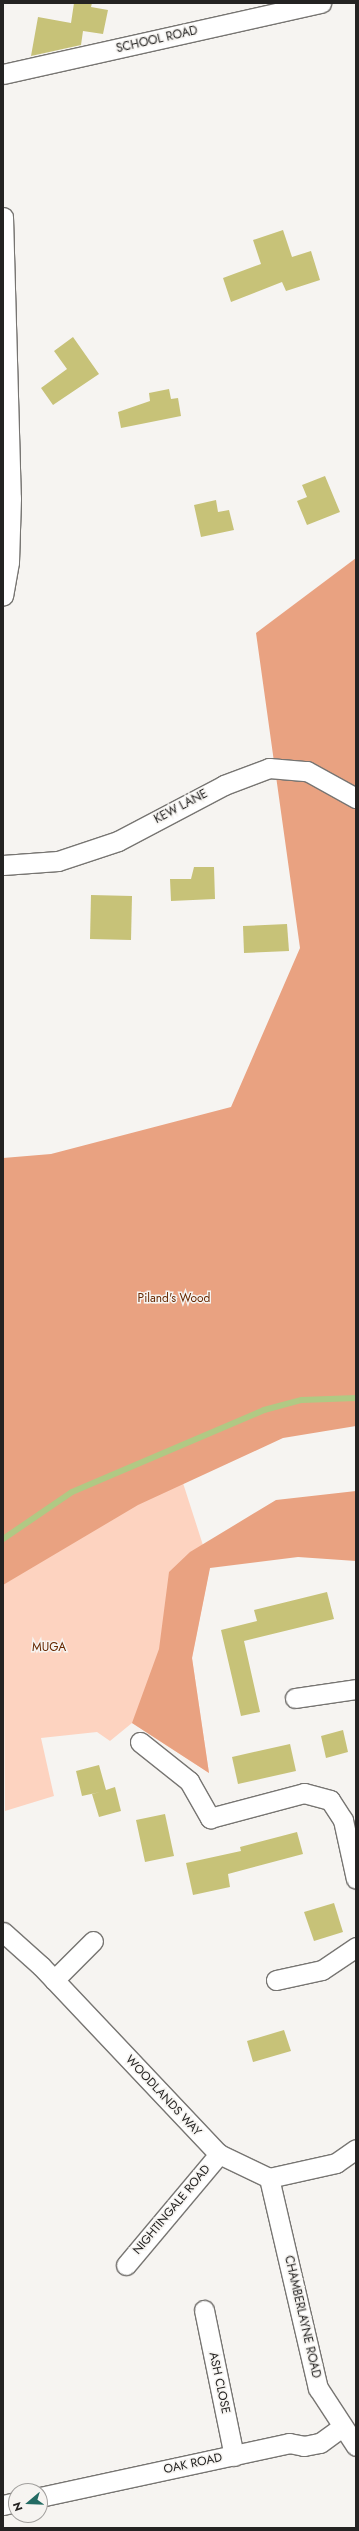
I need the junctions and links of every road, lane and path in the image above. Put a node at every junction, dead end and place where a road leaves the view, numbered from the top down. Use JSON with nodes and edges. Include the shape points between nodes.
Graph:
{"nodes":[{"id":1,"x":321,"y":3,"type":"edge"},
{"id":2,"x":3,"y":79,"type":"edge"},
{"id":3,"x":3,"y":217,"type":"edge"},
{"id":4,"x":6,"y":562,"type":"edge"},
{"id":5,"x":3,"y":595,"type":"edge"},
{"id":6,"x":356,"y":798,"type":"edge"},
{"id":7,"x":3,"y":865,"type":"edge"},
{"id":8,"x":356,"y":1689,"type":"edge"},
{"id":9,"x":295,"y":1698,"type":"dead end"},
{"id":10,"x":140,"y":1742,"type":"dead end"},
{"id":11,"x":356,"y":1879,"type":"edge"},
{"id":12,"x":3,"y":1932,"type":"edge"},
{"id":13,"x":93,"y":1941,"type":"dead end"},
{"id":14,"x":356,"y":1947,"type":"edge"},
{"id":15,"x":54,"y":1980,"type":"junction"},
{"id":16,"x":276,"y":1980,"type":"dead end"},
{"id":17,"x":356,"y":2149,"type":"edge"},
{"id":18,"x":219,"y":2154,"type":"junction"},
{"id":19,"x":269,"y":2178,"type":"junction"},
{"id":20,"x":126,"y":2265,"type":"dead end"},
{"id":21,"x":204,"y":2310,"type":"dead end"},
{"id":22,"x":342,"y":2427,"type":"junction"},
{"id":23,"x":356,"y":2446,"type":"edge"},
{"id":24,"x":234,"y":2456,"type":"junction"},
{"id":25,"x":48,"y":2495,"type":"edge"}],
"edges":[{"from":1,"to":2,"type":"street","name":"SCHOOL ROAD"},
{"from":3,"to":4,"type":"street","via":[[11,490]]},
{"from":4,"to":5,"type":"street"},
{"from":6,"to":7,"type":"street","name":"KEW LANE","via":[[307,771],[269,768],[224,784],[118,841],[58,861]]},
{"from":8,"to":9,"type":"street"},
{"from":10,"to":11,"type":"street","via":[[189,1781],[210,1818],[304,1794],[330,1800],[343,1820]]},
{"from":12,"to":15,"type":"street","name":"WOODLANDS WAY"},
{"from":13,"to":15,"type":"street"},
{"from":14,"to":16,"type":"street","via":[[322,1970]]},
{"from":15,"to":18,"type":"street","name":"WOODLANDS WAY"},
{"from":17,"to":19,"type":"street","via":[[336,2162]]},
{"from":18,"to":19,"type":"street","name":"WOODLANDS WAY"},
{"from":18,"to":20,"type":"street","name":"NIGHTINGALE ROAD"},
{"from":19,"to":22,"type":"street","name":"CHAMBERLAYNE ROAD","via":[[318,2388]]},
{"from":21,"to":24,"type":"street","name":"ASH CLOSE"},
{"from":22,"to":23,"type":"street","name":"CHAMBERLAYNE ROAD"},
{"from":22,"to":24,"type":"street","name":"OAK ROAD","via":[[320,2443],[304,2446],[289,2443]]},
{"from":24,"to":25,"type":"street","name":"OAK ROAD"}]}
